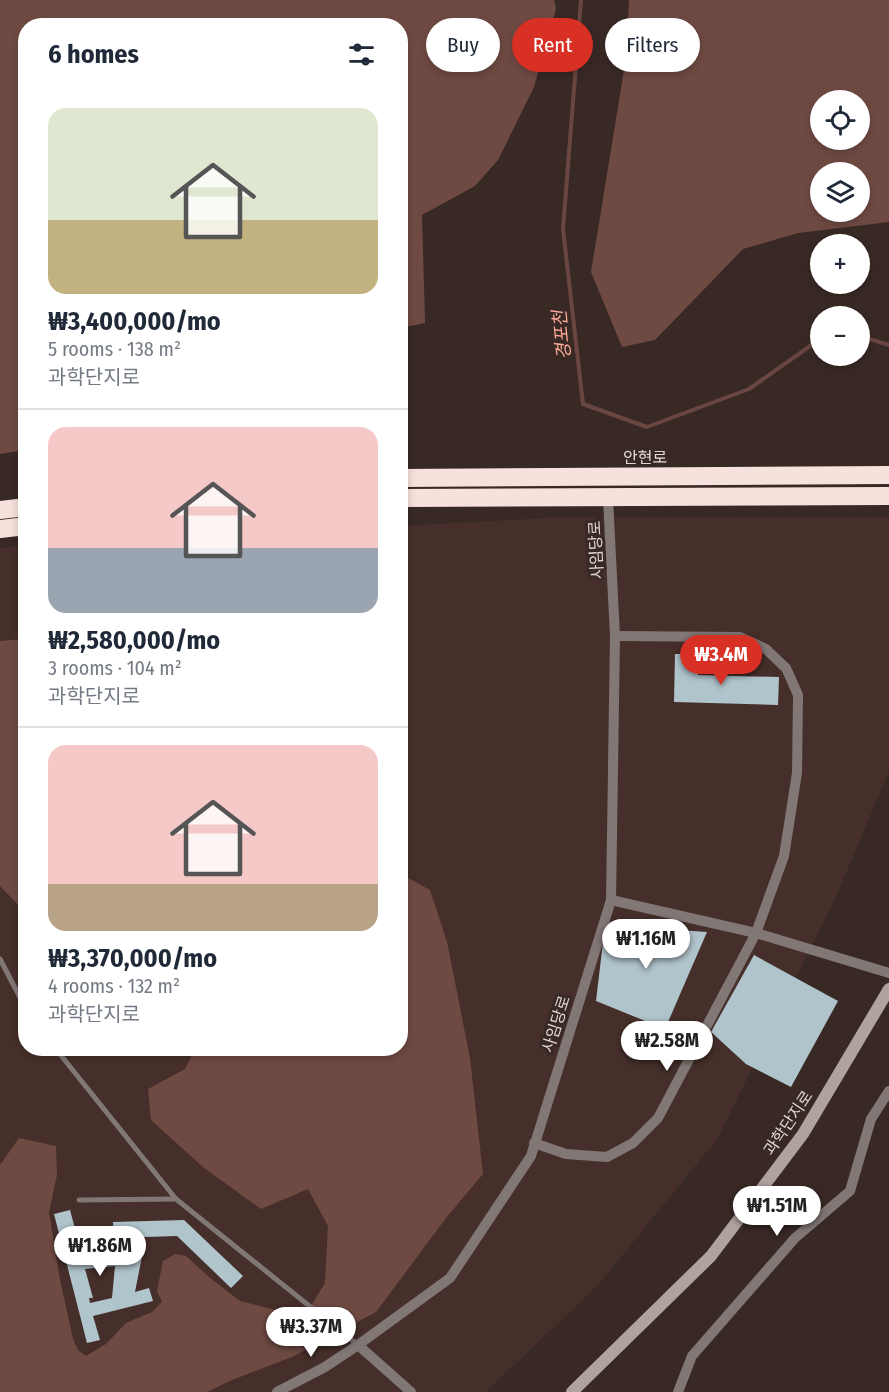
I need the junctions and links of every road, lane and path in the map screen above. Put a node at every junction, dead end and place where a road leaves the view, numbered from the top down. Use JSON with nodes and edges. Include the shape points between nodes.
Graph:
{"nodes":[{"id":1,"x":889,"y":475,"type":"edge"},
{"id":2,"x":607,"y":477,"type":"junction"},
{"id":3,"x":408,"y":478,"type":"edge"},
{"id":4,"x":889,"y":496,"type":"edge"},
{"id":5,"x":408,"y":498,"type":"edge"},
{"id":6,"x":608,"y":498,"type":"junction"},
{"id":7,"x":18,"y":508,"type":"edge"},
{"id":8,"x":0,"y":510,"type":"edge"},
{"id":9,"x":18,"y":527,"type":"edge"},
{"id":10,"x":0,"y":528,"type":"edge"},
{"id":11,"x":615,"y":636,"type":"junction"},
{"id":12,"x":612,"y":900,"type":"junction"},
{"id":13,"x":756,"y":933,"type":"junction"},
{"id":14,"x":0,"y":959,"type":"edge"},
{"id":15,"x":889,"y":973,"type":"edge"},
{"id":16,"x":889,"y":989,"type":"edge"},
{"id":17,"x":18,"y":994,"type":"edge"},
{"id":18,"x":62,"y":1056,"type":"edge"},
{"id":19,"x":889,"y":1091,"type":"edge"},
{"id":20,"x":534,"y":1143,"type":"junction"},
{"id":21,"x":176,"y":1199,"type":"junction"},
{"id":22,"x":79,"y":1200,"type":"dead end"},
{"id":23,"x":358,"y":1345,"type":"junction"},
{"id":24,"x":277,"y":1392,"type":"edge"},
{"id":25,"x":411,"y":1392,"type":"edge"},
{"id":26,"x":572,"y":1392,"type":"edge"},
{"id":27,"x":678,"y":1392,"type":"edge"}],
"edges":[{"from":1,"to":2,"type":"highway","name":"안현로"},
{"from":2,"to":3,"type":"highway","name":"안현로"},
{"from":2,"to":6,"type":"highway"},
{"from":4,"to":6,"type":"highway"},
{"from":5,"to":6,"type":"highway"},
{"from":6,"to":11,"type":"street","name":"사임당로"},
{"from":7,"to":8,"type":"highway"},
{"from":9,"to":10,"type":"highway"},
{"from":11,"to":12,"type":"street","name":"사임당로"},
{"from":11,"to":13,"type":"street","via":[[740,637],[766,649],[786,668],[798,695],[797,773],[784,856]]},
{"from":12,"to":13,"type":"street"},
{"from":12,"to":20,"type":"street","name":"사임당로"},
{"from":13,"to":15,"type":"street"},
{"from":13,"to":20,"type":"street","via":[[658,1118],[633,1143],[607,1157],[566,1155]]},
{"from":14,"to":17,"type":"lane"},
{"from":16,"to":26,"type":"street","name":"과학단지로","via":[[803,1134],[711,1256]]},
{"from":18,"to":21,"type":"lane"},
{"from":19,"to":27,"type":"street","via":[[871,1119],[850,1191],[795,1238],[692,1356]]},
{"from":20,"to":23,"type":"street","name":"사임당로","via":[[531,1156],[450,1278]]},
{"from":21,"to":22,"type":"lane"},
{"from":21,"to":23,"type":"lane"},
{"from":23,"to":24,"type":"street"},
{"from":23,"to":25,"type":"street"}]}
